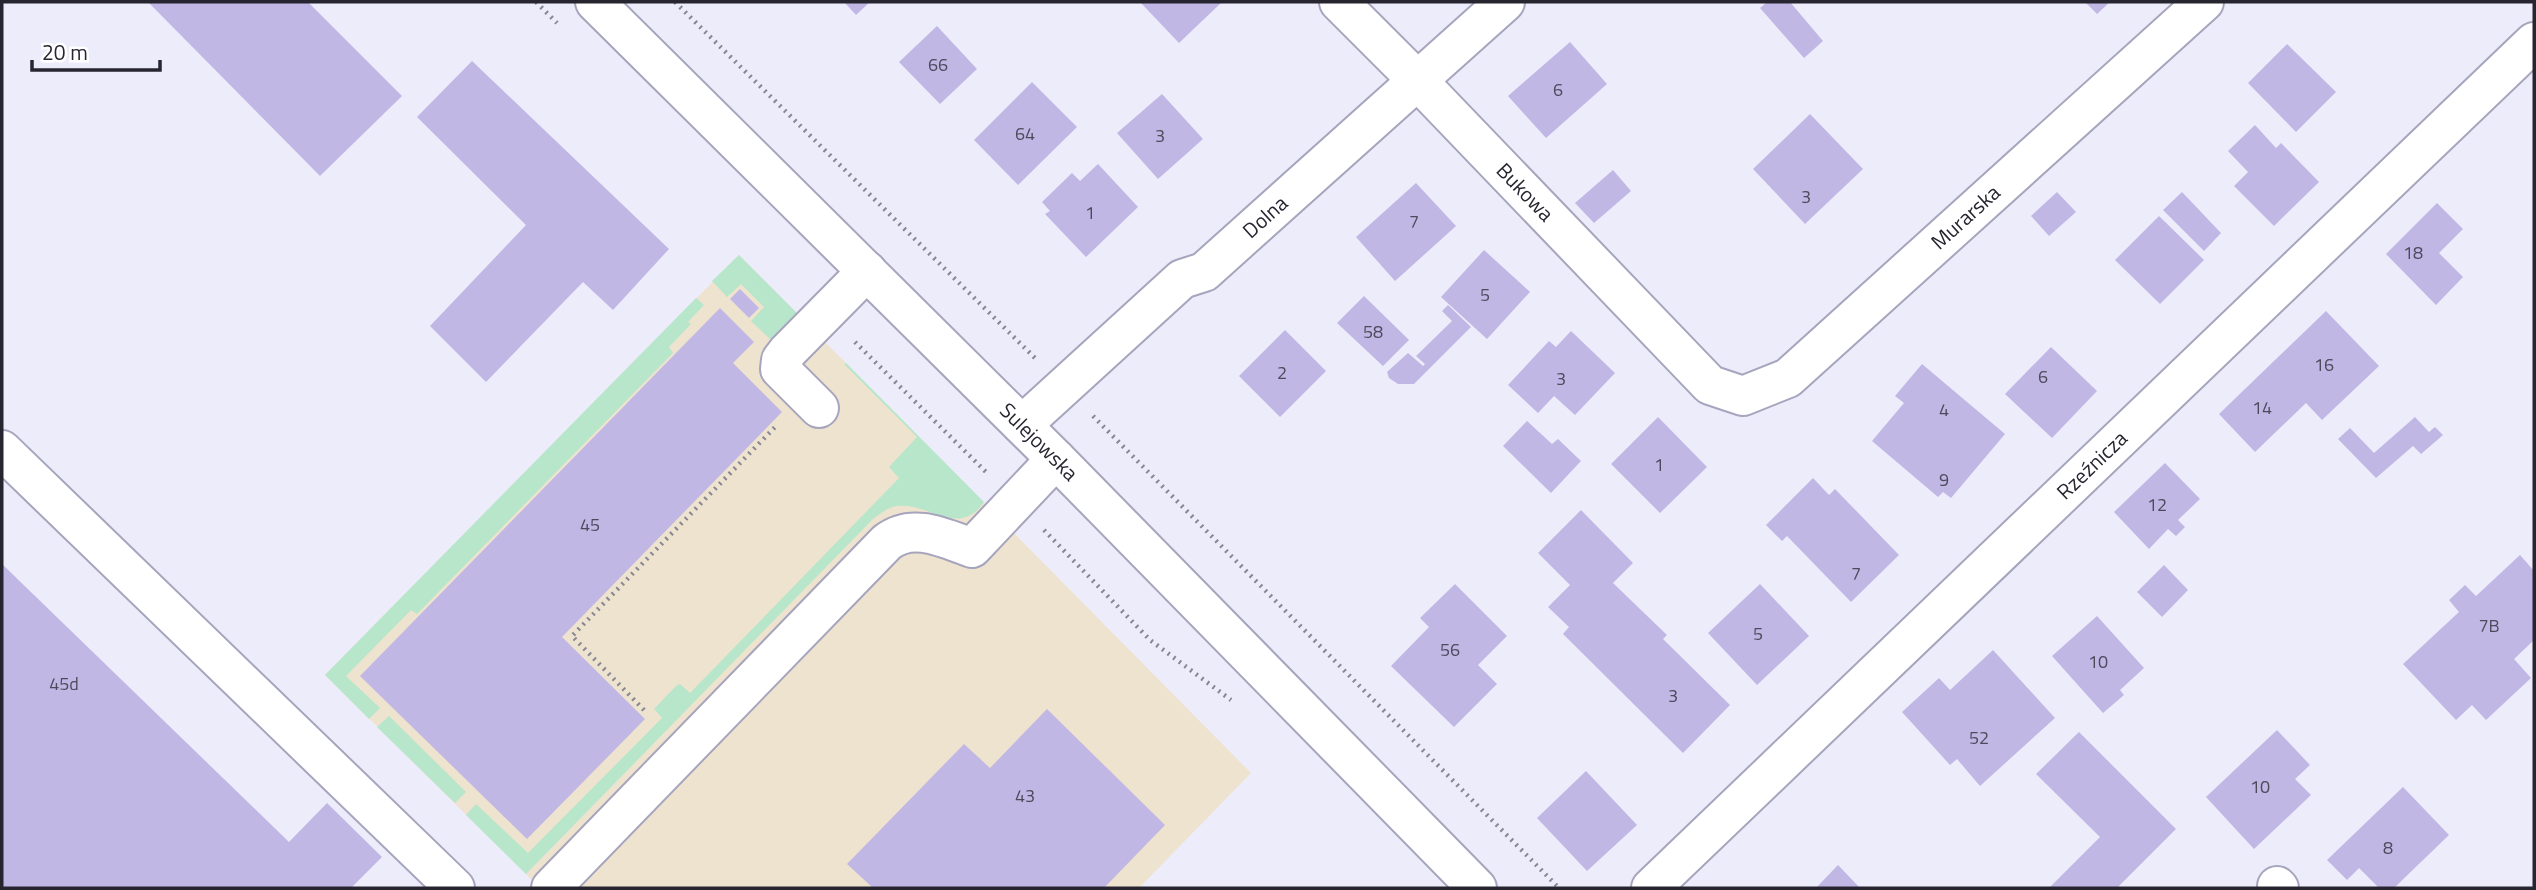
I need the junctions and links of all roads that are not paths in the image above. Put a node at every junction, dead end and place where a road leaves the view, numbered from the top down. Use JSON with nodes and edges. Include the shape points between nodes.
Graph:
{"nodes":[{"id":1,"x":595,"y":2,"type":"edge"},
{"id":2,"x":1339,"y":2,"type":"edge"},
{"id":3,"x":1505,"y":2,"type":"edge"},
{"id":4,"x":2204,"y":2,"type":"edge"},
{"id":5,"x":2534,"y":42,"type":"edge"},
{"id":6,"x":1417,"y":80,"type":"junction"},
{"id":7,"x":867,"y":271,"type":"junction"},
{"id":8,"x":1710,"y":385,"type":"joint"},
{"id":9,"x":813,"y":401,"type":"road end"},
{"id":10,"x":1021,"y":425,"type":"junction"},
{"id":11,"x":2,"y":450,"type":"edge"},
{"id":12,"x":1056,"y":459,"type":"junction"},
{"id":13,"x":455,"y":888,"type":"edge"},
{"id":14,"x":551,"y":888,"type":"edge"},
{"id":15,"x":1477,"y":888,"type":"edge"},
{"id":16,"x":1651,"y":888,"type":"edge"}],
"edges":[{"from":1,"to":7,"type":"street","name":"Sulejowska"},
{"from":2,"to":6,"type":"street","name":"Bukowa"},
{"from":3,"to":6,"type":"street","name":"Dolna"},
{"from":4,"to":8,"type":"street","name":"Murarska","via":[[1788,378],[1743,396]]},
{"from":5,"to":16,"type":"street","name":"Rzeźnicza"},
{"from":6,"to":8,"type":"street","name":"Bukowa"},
{"from":6,"to":10,"type":"street","name":"Dolna","via":[[1204,272],[1182,279]]},
{"from":7,"to":9,"type":"street","via":[[781,360],[780,369]]},
{"from":7,"to":10,"type":"street","name":"Sulejowska"},
{"from":10,"to":12,"type":"street","name":"Sulejowska"},
{"from":11,"to":13,"type":"street"},
{"from":12,"to":14,"type":"street","via":[[972,548],[919,531],[898,534],[887,542]]},
{"from":12,"to":15,"type":"street","name":"Sulejowska"}]}
